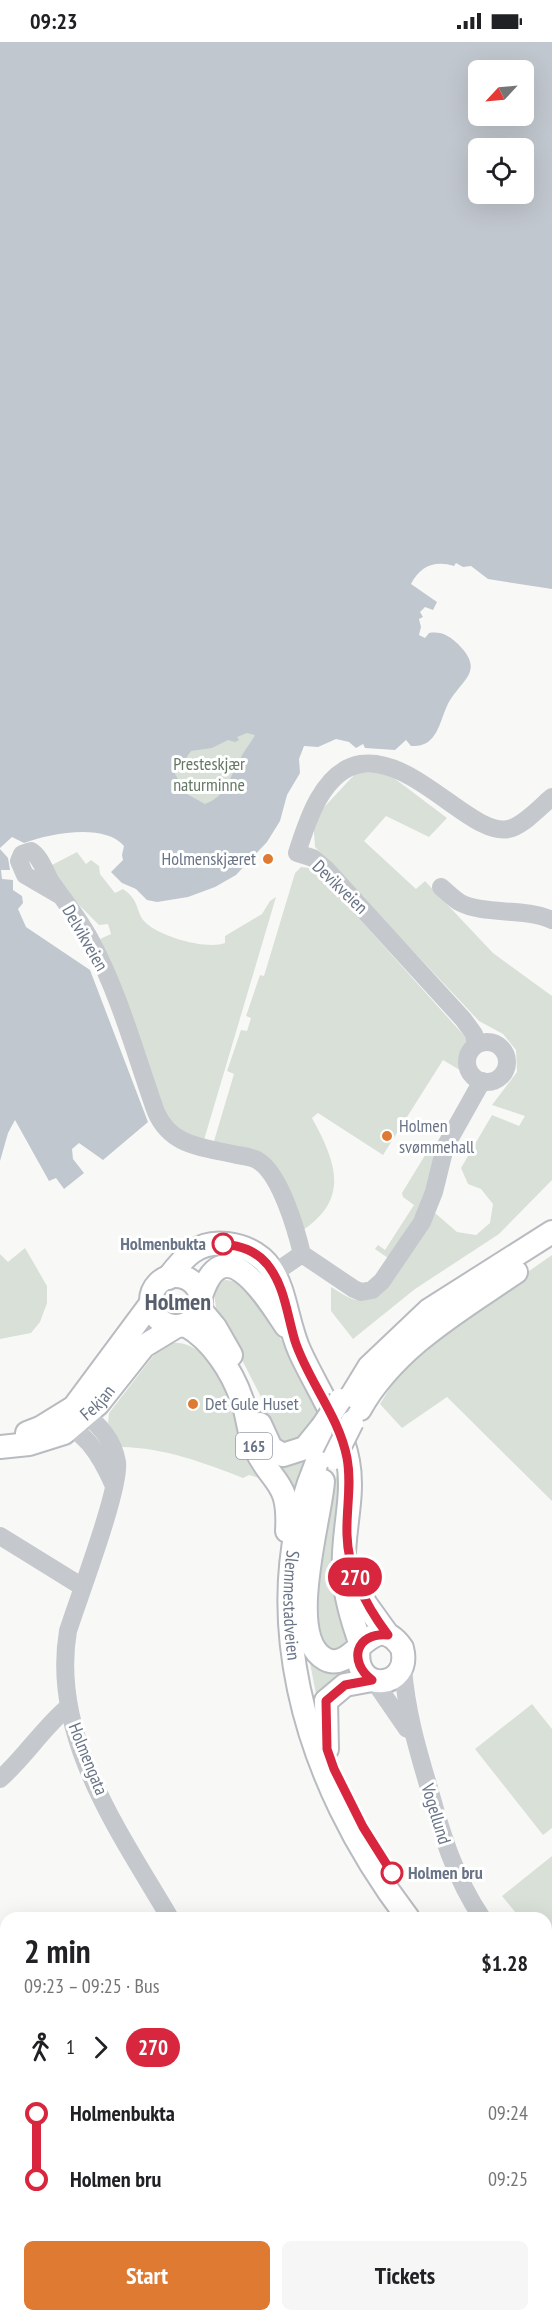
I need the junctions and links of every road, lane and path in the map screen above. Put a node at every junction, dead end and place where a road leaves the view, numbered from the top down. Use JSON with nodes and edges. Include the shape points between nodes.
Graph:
{"nodes":[{"id":1,"x":552,"y":797,"type":"edge"},
{"id":2,"x":441,"y":887,"type":"dead end"},
{"id":3,"x":61,"y":896,"type":"dead end"},
{"id":4,"x":552,"y":920,"type":"edge"},
{"id":5,"x":476,"y":1045,"type":"junction"},
{"id":6,"x":482,"y":1082,"type":"junction"},
{"id":7,"x":552,"y":1232,"type":"edge"},
{"id":8,"x":552,"y":1247,"type":"edge"},
{"id":9,"x":302,"y":1254,"type":"junction"},
{"id":10,"x":168,"y":1278,"type":"junction"},
{"id":11,"x":266,"y":1279,"type":"junction"},
{"id":12,"x":152,"y":1302,"type":"junction"},
{"id":13,"x":191,"y":1314,"type":"junction"},
{"id":14,"x":346,"y":1410,"type":"junction"},
{"id":15,"x":75,"y":1415,"type":"junction"},
{"id":16,"x":0,"y":1439,"type":"edge"},
{"id":17,"x":328,"y":1441,"type":"junction"},
{"id":18,"x":0,"y":1448,"type":"edge"},
{"id":19,"x":323,"y":1481,"type":"junction"},
{"id":20,"x":0,"y":1536,"type":"edge"},
{"id":21,"x":347,"y":1536,"type":"junction"},
{"id":22,"x":289,"y":1581,"type":"junction"},
{"id":23,"x":81,"y":1586,"type":"junction"},
{"id":24,"x":388,"y":1635,"type":"junction"},
{"id":25,"x":360,"y":1646,"type":"junction"},
{"id":26,"x":402,"y":1668,"type":"junction"},
{"id":27,"x":373,"y":1681,"type":"junction"},
{"id":28,"x":68,"y":1707,"type":"junction"},
{"id":29,"x":413,"y":1738,"type":"junction"},
{"id":30,"x":327,"y":1749,"type":"junction"},
{"id":31,"x":0,"y":1779,"type":"edge"},
{"id":32,"x":166,"y":1912,"type":"edge"},
{"id":33,"x":404,"y":1912,"type":"edge"},
{"id":34,"x":420,"y":1912,"type":"edge"},
{"id":35,"x":478,"y":1912,"type":"edge"}],
"edges":[{"from":1,"to":5,"type":"street","name":"Devikveien","via":[[511,828],[494,828],[478,822],[408,773],[387,765],[353,766],[338,774],[322,792],[299,845],[297,853],[326,869],[463,1019],[474,1034]]},
{"from":2,"to":4,"type":"street","via":[[472,907],[516,910]]},
{"from":3,"to":9,"type":"street","name":"Delvikveien","via":[[83,926],[109,979],[166,1132],[179,1140],[259,1161],[274,1180],[295,1224]]},
{"from":5,"to":6,"type":"street","via":[[467,1063],[472,1075]]},
{"from":5,"to":6,"type":"street","via":[[496,1043],[508,1059],[501,1077]]},
{"from":6,"to":9,"type":"street","via":[[445,1147],[422,1222],[382,1281],[372,1290],[361,1292]]},
{"from":7,"to":14,"type":"main road","name":"Slemmestadveien","number":"165","via":[[443,1299],[398,1337],[362,1376]]},
{"from":8,"to":14,"type":"main road","name":"Slemmestadveien","number":"165","via":[[415,1344]]},
{"from":9,"to":11,"type":"street"},
{"from":10,"to":11,"type":"main road","via":[[186,1255],[215,1243],[251,1250]]},
{"from":10,"to":12,"type":"main road","via":[[156,1287]]},
{"from":10,"to":13,"type":"main road","via":[[192,1282]]},
{"from":11,"to":13,"type":"main road","name":"Fekjan","via":[[242,1269],[221,1268],[206,1281]]},
{"from":11,"to":21,"type":"main road","via":[[282,1290],[295,1340],[346,1454],[350,1478]]},
{"from":12,"to":13,"type":"main road","via":[[162,1322]]},
{"from":12,"to":15,"type":"main road","name":"Fekjan"},
{"from":13,"to":15,"type":"main road","name":"Fekjan","via":[[144,1346]]},
{"from":13,"to":17,"type":"main road","number":"165","via":[[215,1327],[240,1371],[272,1448],[283,1455]]},
{"from":13,"to":22,"type":"main road","number":"165","via":[[197,1332],[231,1375],[243,1401],[255,1448],[283,1488],[288,1509],[285,1551]]},
{"from":14,"to":17,"type":"main road","name":"Slemmestadveien","number":"165"},
{"from":15,"to":16,"type":"main road","name":"Fekjan"},
{"from":15,"to":18,"type":"main road","name":"Fekjan","via":[[64,1433]]},
{"from":15,"to":23,"type":"street","name":"Holmengata","via":[[114,1486]]},
{"from":17,"to":19,"type":"main road","name":"Slemmestadveien","number":"165"},
{"from":17,"to":22,"type":"main road","name":"Slemmestadveien","number":"165","via":[[309,1479],[298,1518]]},
{"from":19,"to":25,"type":"main road","number":"165","via":[[309,1556],[310,1638],[320,1655],[328,1660],[347,1657]]},
{"from":19,"to":30,"type":"main road","name":"Slemmestadveien","number":"165","via":[[305,1534],[299,1605],[312,1702]]},
{"from":20,"to":23,"type":"street"},
{"from":21,"to":24,"type":"main road","via":[[360,1592]]},
{"from":21,"to":25,"type":"main road","via":[[344,1573]]},
{"from":22,"to":33,"type":"main road","name":"Slemmestadveien","number":"165","via":[[294,1670],[319,1761],[360,1847]]},
{"from":23,"to":28,"type":"street","name":"Holmengata","via":[[64,1652]]},
{"from":24,"to":25,"type":"main road","via":[[378,1634]]},
{"from":24,"to":26,"type":"main road","via":[[402,1648]]},
{"from":25,"to":27,"type":"main road","via":[[357,1660],[362,1672]]},
{"from":26,"to":27,"type":"main road","via":[[396,1677]]},
{"from":26,"to":29,"type":"street","name":"Vogellund"},
{"from":27,"to":29,"type":"street","name":"Vogellund"},
{"from":27,"to":30,"type":"main road","number":"165","via":[[345,1685],[326,1701]]},
{"from":28,"to":31,"type":"street"},
{"from":28,"to":32,"type":"street","name":"Holmengata","via":[[87,1766]]},
{"from":29,"to":35,"type":"street","name":"Vogellund","via":[[458,1878]]},
{"from":30,"to":34,"type":"main road","name":"Slemmestadveien","number":"165","via":[[363,1827]]}]}
